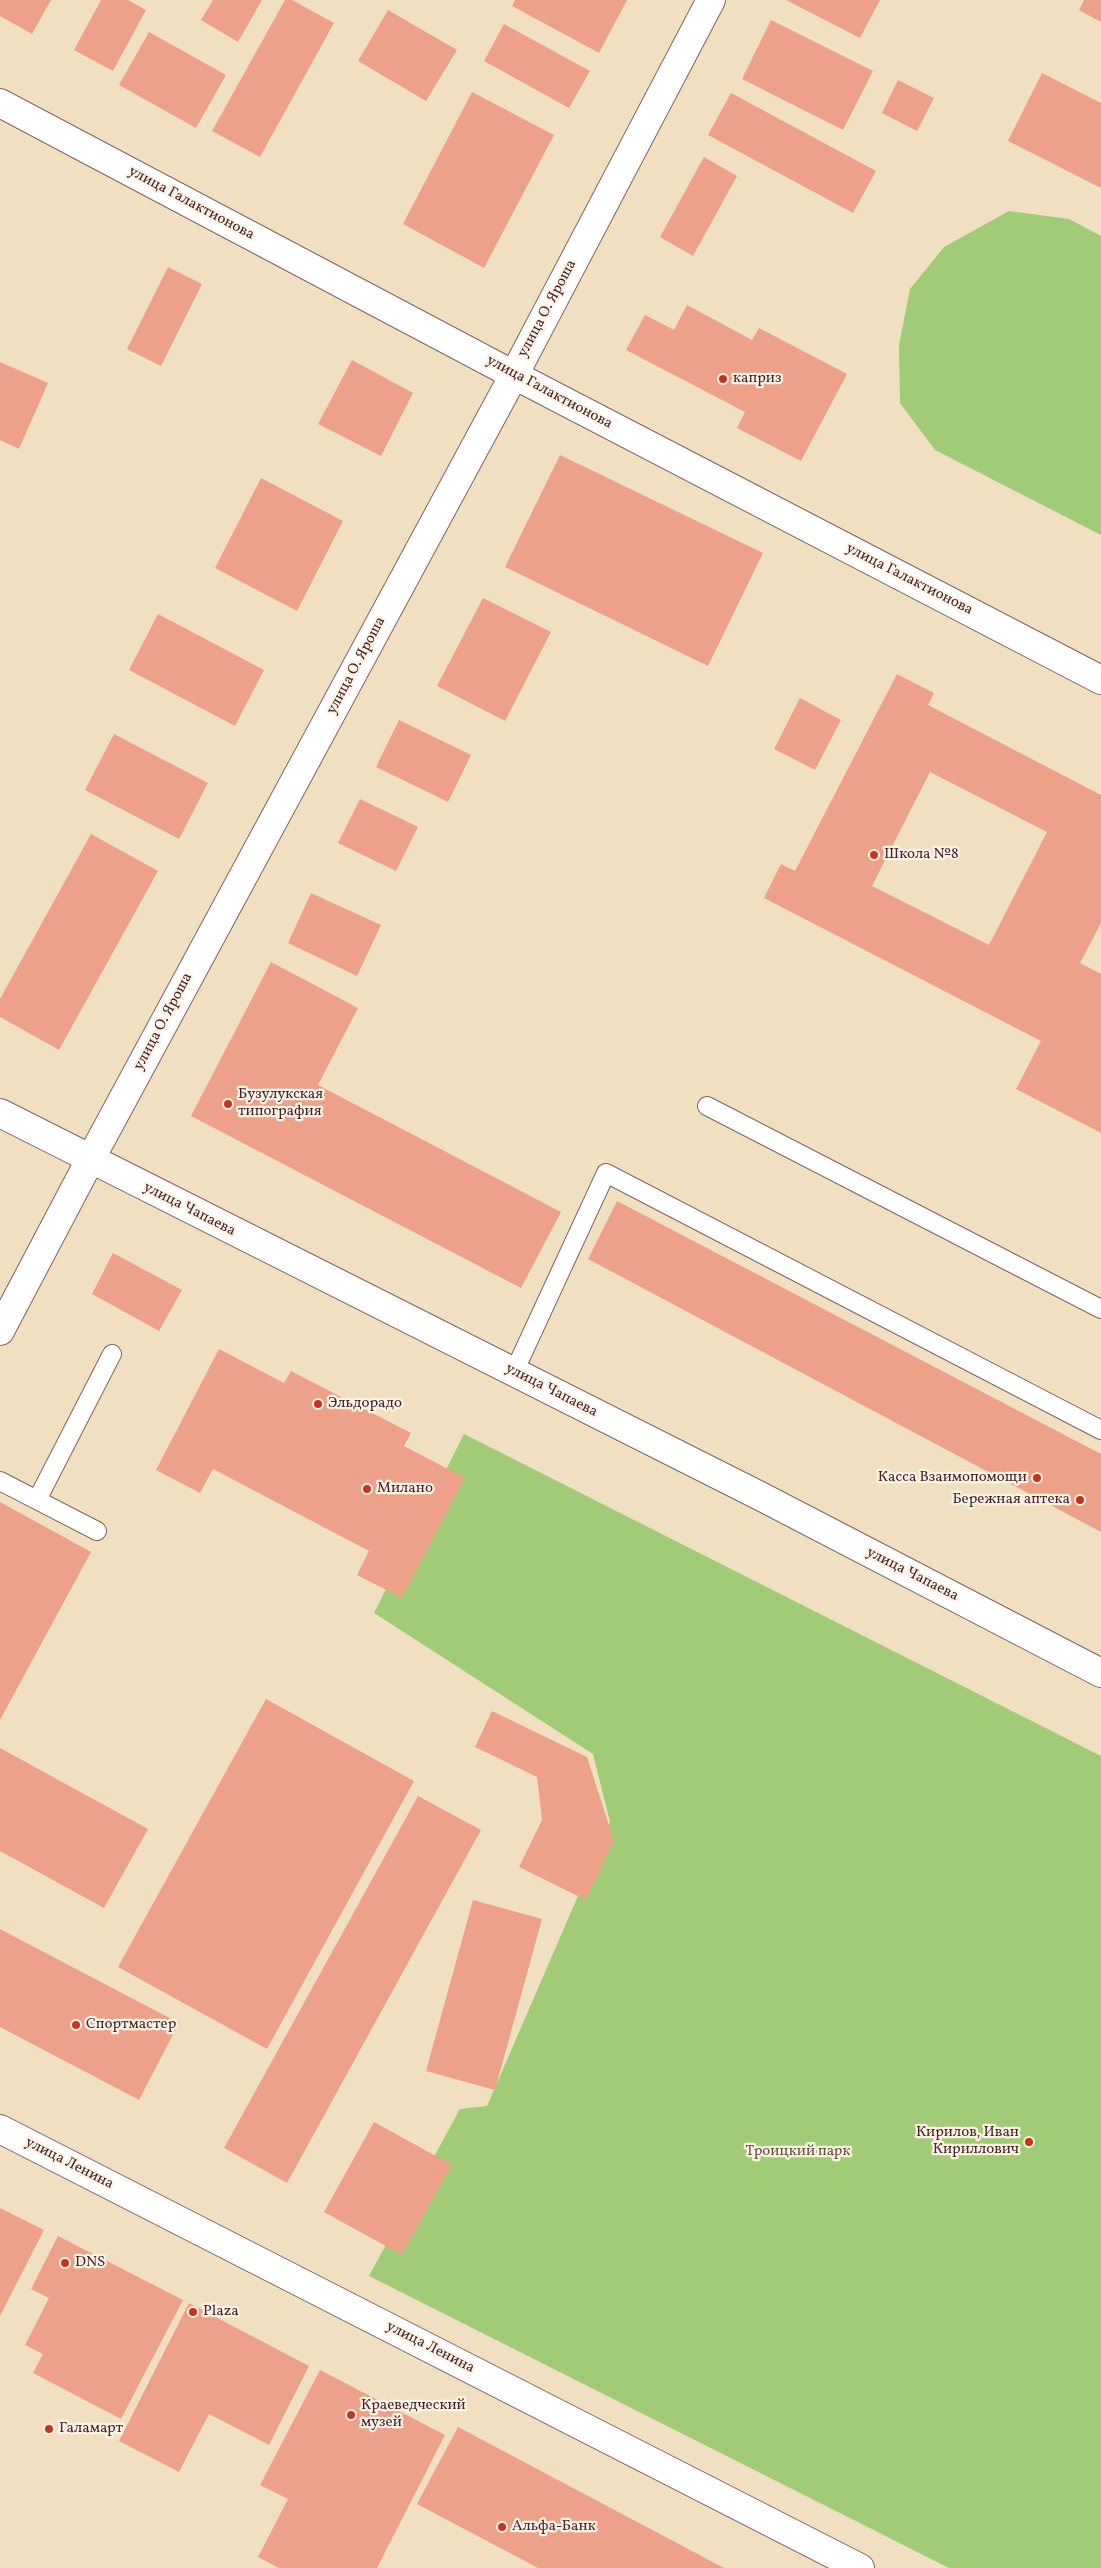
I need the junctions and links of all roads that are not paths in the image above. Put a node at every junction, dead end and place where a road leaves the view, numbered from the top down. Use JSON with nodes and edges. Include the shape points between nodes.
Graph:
{"nodes":[{"id":1,"x":711,"y":0,"type":"edge"},
{"id":2,"x":0,"y":103,"type":"edge"},
{"id":3,"x":514,"y":375,"type":"junction"},
{"id":4,"x":1101,"y":680,"type":"edge"},
{"id":5,"x":707,"y":1106,"type":"dead end"},
{"id":6,"x":0,"y":1113,"type":"edge"},
{"id":7,"x":90,"y":1160,"type":"junction"},
{"id":8,"x":1101,"y":1309,"type":"edge"},
{"id":9,"x":0,"y":1331,"type":"edge"},
{"id":10,"x":112,"y":1354,"type":"dead end"},
{"id":11,"x":514,"y":1372,"type":"junction"},
{"id":12,"x":1101,"y":1430,"type":"edge"},
{"id":13,"x":0,"y":1481,"type":"edge"},
{"id":14,"x":37,"y":1500,"type":"junction"},
{"id":15,"x":97,"y":1531,"type":"dead end"},
{"id":16,"x":1101,"y":1673,"type":"edge"},
{"id":17,"x":0,"y":2128,"type":"edge"},
{"id":18,"x":860,"y":2568,"type":"edge"}],
"edges":[{"from":1,"to":3,"type":"street","name":"улица О. Яроша"},
{"from":2,"to":3,"type":"street","name":"улица Галактионова"},
{"from":3,"to":4,"type":"street","name":"улица Галактионова"},
{"from":3,"to":7,"type":"street","name":"улица О. Яроша"},
{"from":5,"to":8,"type":"lane"},
{"from":6,"to":7,"type":"street","name":"улица Чапаева"},
{"from":7,"to":9,"type":"street","name":"улица О. Яроша"},
{"from":7,"to":11,"type":"street","name":"улица Чапаева"},
{"from":10,"to":14,"type":"lane"},
{"from":11,"to":12,"type":"lane","via":[[606,1173]]},
{"from":11,"to":16,"type":"street","name":"улица Чапаева"},
{"from":13,"to":14,"type":"lane"},
{"from":14,"to":15,"type":"lane"},
{"from":17,"to":18,"type":"street","name":"улица Ленина"}]}
